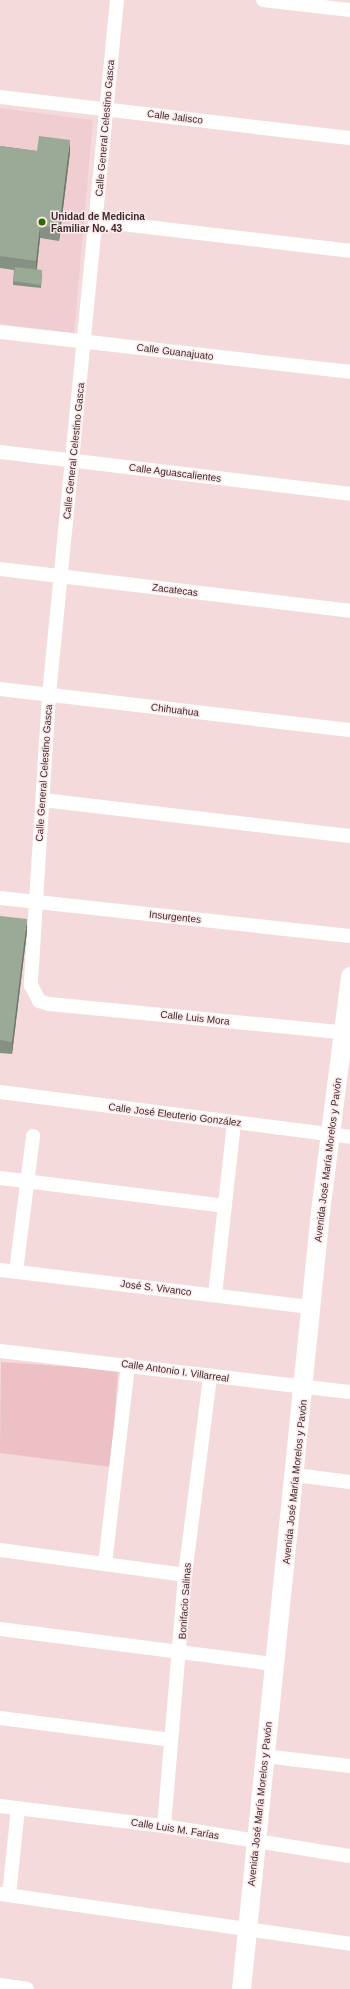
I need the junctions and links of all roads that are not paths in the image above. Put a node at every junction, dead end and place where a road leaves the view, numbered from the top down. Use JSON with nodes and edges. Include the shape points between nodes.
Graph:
{"nodes":[{"id":1,"x":117,"y":0,"type":"edge"},
{"id":2,"x":262,"y":0,"type":"edge"},
{"id":3,"x":350,"y":10,"type":"edge"},
{"id":4,"x":0,"y":97,"type":"edge"},
{"id":5,"x":106,"y":109,"type":"junction"},
{"id":6,"x":350,"y":138,"type":"edge"},
{"id":7,"x":96,"y":221,"type":"junction"},
{"id":8,"x":350,"y":251,"type":"edge"},
{"id":9,"x":0,"y":332,"type":"edge"},
{"id":10,"x":85,"y":342,"type":"junction"},
{"id":11,"x":350,"y":372,"type":"edge"},
{"id":12,"x":0,"y":452,"type":"edge"},
{"id":13,"x":73,"y":460,"type":"junction"},
{"id":14,"x":350,"y":494,"type":"edge"},
{"id":15,"x":0,"y":569,"type":"edge"},
{"id":16,"x":61,"y":576,"type":"junction"},
{"id":17,"x":350,"y":610,"type":"edge"},
{"id":18,"x":0,"y":689,"type":"edge"},
{"id":19,"x":49,"y":695,"type":"junction"},
{"id":20,"x":350,"y":730,"type":"edge"},
{"id":21,"x":43,"y":800,"type":"junction"},
{"id":22,"x":350,"y":836,"type":"edge"},
{"id":23,"x":0,"y":898,"type":"edge"},
{"id":24,"x":35,"y":901,"type":"junction"},
{"id":25,"x":350,"y":936,"type":"edge"},
{"id":26,"x":350,"y":976,"type":"edge"},
{"id":27,"x":39,"y":1001,"type":"joint"},
{"id":28,"x":347,"y":1033,"type":"edge"},
{"id":29,"x":0,"y":1092,"type":"edge"},
{"id":30,"x":234,"y":1122,"type":"junction"},
{"id":31,"x":330,"y":1135,"type":"junction"},
{"id":32,"x":33,"y":1136,"type":"dead end"},
{"id":33,"x":350,"y":1137,"type":"edge"},
{"id":34,"x":0,"y":1178,"type":"edge"},
{"id":35,"x":26,"y":1182,"type":"junction"},
{"id":36,"x":225,"y":1206,"type":"junction"},
{"id":37,"x":0,"y":1270,"type":"edge"},
{"id":38,"x":16,"y":1271,"type":"junction"},
{"id":39,"x":215,"y":1295,"type":"junction"},
{"id":40,"x":312,"y":1306,"type":"junction"},
{"id":41,"x":0,"y":1351,"type":"edge"},
{"id":42,"x":128,"y":1364,"type":"junction"},
{"id":43,"x":210,"y":1376,"type":"junction"},
{"id":44,"x":305,"y":1387,"type":"junction"},
{"id":45,"x":350,"y":1392,"type":"edge"},
{"id":46,"x":296,"y":1476,"type":"junction"},
{"id":47,"x":350,"y":1482,"type":"edge"},
{"id":48,"x":0,"y":1550,"type":"edge"},
{"id":49,"x":105,"y":1564,"type":"junction"},
{"id":50,"x":185,"y":1575,"type":"junction"},
{"id":51,"x":0,"y":1629,"type":"edge"},
{"id":52,"x":182,"y":1652,"type":"junction"},
{"id":53,"x":275,"y":1664,"type":"junction"},
{"id":54,"x":0,"y":1718,"type":"edge"},
{"id":55,"x":171,"y":1740,"type":"junction"},
{"id":56,"x":264,"y":1756,"type":"junction"},
{"id":57,"x":350,"y":1766,"type":"edge"},
{"id":58,"x":0,"y":1806,"type":"edge"},
{"id":59,"x":18,"y":1808,"type":"junction"},
{"id":60,"x":164,"y":1826,"type":"junction"},
{"id":61,"x":258,"y":1842,"type":"junction"},
{"id":62,"x":350,"y":1856,"type":"edge"},
{"id":63,"x":4,"y":1894,"type":"edge"},
{"id":64,"x":246,"y":1931,"type":"junction"},
{"id":65,"x":350,"y":1944,"type":"edge"},
{"id":66,"x":0,"y":1985,"type":"edge"},
{"id":67,"x":27,"y":1989,"type":"edge"},
{"id":68,"x":241,"y":1989,"type":"edge"}],
"edges":[{"from":1,"to":5,"type":"street","name":"Calle General Celestino Gasca"},
{"from":2,"to":3,"type":"street"},
{"from":4,"to":5,"type":"street","name":"Calle Jalisco"},
{"from":5,"to":6,"type":"street","name":"Calle Jalisco"},
{"from":5,"to":7,"type":"street","name":"Calle General Celestino Gasca"},
{"from":7,"to":8,"type":"street"},
{"from":7,"to":10,"type":"street","name":"Calle General Celestino Gasca"},
{"from":9,"to":10,"type":"street","name":"Calle Guanajuato"},
{"from":10,"to":11,"type":"street","name":"Calle Guanajuato"},
{"from":10,"to":13,"type":"street","name":"Calle General Celestino Gasca"},
{"from":12,"to":13,"type":"street","name":"Calle Aguascalientes"},
{"from":13,"to":14,"type":"street","name":"Calle Aguascalientes"},
{"from":13,"to":16,"type":"street","name":"Calle General Celestino Gasca"},
{"from":15,"to":16,"type":"street","name":"Zacatecas"},
{"from":16,"to":17,"type":"street","name":"Zacatecas"},
{"from":16,"to":19,"type":"street","name":"Calle General Celestino Gasca"},
{"from":18,"to":19,"type":"street","name":"Chihuahua"},
{"from":19,"to":20,"type":"street","name":"Chihuahua"},
{"from":19,"to":21,"type":"street","name":"Calle General Celestino Gasca"},
{"from":21,"to":22,"type":"street"},
{"from":21,"to":24,"type":"street","name":"Calle General Celestino Gasca"},
{"from":23,"to":24,"type":"street","name":"Insurgentes"},
{"from":24,"to":25,"type":"street","name":"Insurgentes"},
{"from":24,"to":27,"type":"street","name":"Calle General Celestino Gasca","via":[[31,985]]},
{"from":26,"to":28,"type":"street","name":"Avenida José María Morelos y Pavón"},
{"from":27,"to":28,"type":"street","name":"Calle Luis Mora"},
{"from":28,"to":31,"type":"street","name":"Avenida José María Morelos y Pavón"},
{"from":29,"to":30,"type":"street","name":"Calle José Eleuterio González"},
{"from":30,"to":31,"type":"street","name":"Calle José Eleuterio González"},
{"from":30,"to":36,"type":"street"},
{"from":31,"to":33,"type":"street","name":"Calle José Eleuterio González"},
{"from":31,"to":40,"type":"street","name":"Avenida José María Morelos y Pavón"},
{"from":32,"to":35,"type":"street"},
{"from":34,"to":35,"type":"street"},
{"from":35,"to":36,"type":"street"},
{"from":35,"to":38,"type":"street"},
{"from":36,"to":39,"type":"street"},
{"from":37,"to":38,"type":"street","name":"José S. Vivanco"},
{"from":38,"to":39,"type":"street","name":"José S. Vivanco"},
{"from":39,"to":40,"type":"street","name":"José S. Vivanco"},
{"from":40,"to":44,"type":"street","name":"Avenida José María Morelos y Pavón"},
{"from":41,"to":42,"type":"street","name":"Calle Antonio I. Villarreal"},
{"from":42,"to":43,"type":"street","name":"Calle Antonio I. Villarreal"},
{"from":42,"to":49,"type":"street"},
{"from":43,"to":44,"type":"street","name":"Calle Antonio I. Villarreal"},
{"from":43,"to":50,"type":"street","name":"Bonifacio Salinas"},
{"from":44,"to":45,"type":"street","name":"Calle Antonio I. Villarreal"},
{"from":44,"to":46,"type":"street","name":"Avenida José María Morelos y Pavón"},
{"from":46,"to":47,"type":"street"},
{"from":46,"to":53,"type":"street","name":"Avenida José María Morelos y Pavón"},
{"from":48,"to":49,"type":"street"},
{"from":49,"to":50,"type":"street"},
{"from":50,"to":52,"type":"street","name":"Bonifacio Salinas"},
{"from":51,"to":52,"type":"street"},
{"from":52,"to":53,"type":"street"},
{"from":52,"to":55,"type":"street","name":"Bonifacio Salinas"},
{"from":53,"to":56,"type":"street","name":"Avenida José María Morelos y Pavón"},
{"from":54,"to":55,"type":"street"},
{"from":55,"to":60,"type":"street","name":"Bonifacio Salinas"},
{"from":56,"to":57,"type":"street"},
{"from":56,"to":61,"type":"street","name":"Avenida José María Morelos y Pavón"},
{"from":58,"to":59,"type":"street","name":"Calle Luis M. Farías"},
{"from":59,"to":60,"type":"street","name":"Calle Luis M. Farías"},
{"from":59,"to":63,"type":"street"},
{"from":60,"to":61,"type":"street","name":"Calle Luis M. Farías"},
{"from":61,"to":62,"type":"street","name":"Calle Luis M. Farías"},
{"from":61,"to":64,"type":"street","name":"Avenida José María Morelos y Pavón"},
{"from":63,"to":64,"type":"street"},
{"from":64,"to":65,"type":"street"},
{"from":64,"to":68,"type":"street","name":"Avenida José María Morelos y Pavón"},
{"from":66,"to":67,"type":"street"}]}
